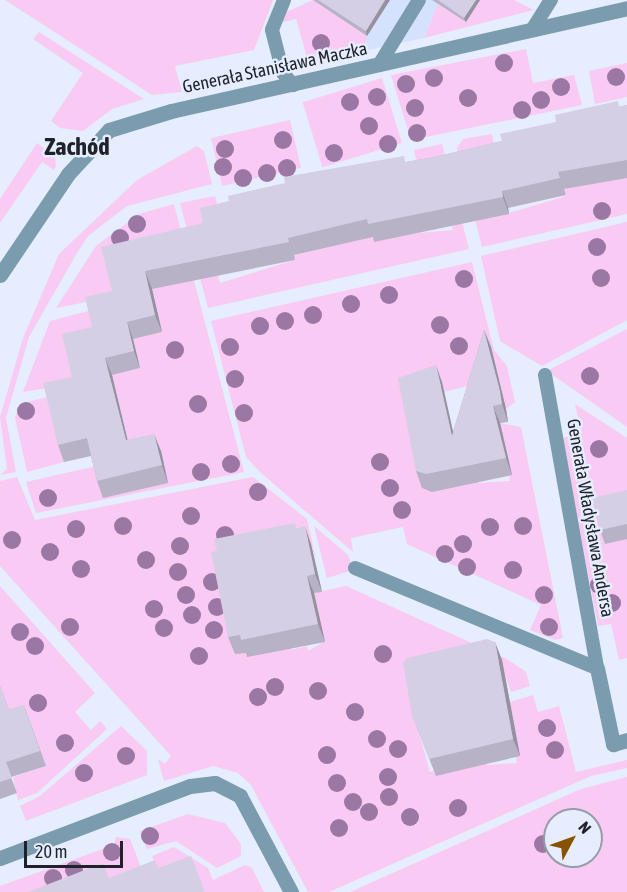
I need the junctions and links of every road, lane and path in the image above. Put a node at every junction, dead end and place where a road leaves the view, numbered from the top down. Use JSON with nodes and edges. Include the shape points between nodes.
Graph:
{"nodes":[{"id":1,"x":284,"y":0,"type":"edge"},
{"id":2,"x":419,"y":0,"type":"edge"},
{"id":3,"x":551,"y":0,"type":"edge"},
{"id":4,"x":627,"y":8,"type":"edge"},
{"id":5,"x":531,"y":30,"type":"junction"},
{"id":6,"x":379,"y":65,"type":"junction"},
{"id":7,"x":293,"y":85,"type":"junction"},
{"id":8,"x":0,"y":275,"type":"edge"},
{"id":9,"x":545,"y":375,"type":"dead end"},
{"id":10,"x":355,"y":568,"type":"dead end"},
{"id":11,"x":597,"y":668,"type":"junction"},
{"id":12,"x":627,"y":740,"type":"edge"},
{"id":13,"x":0,"y":858,"type":"edge"},
{"id":14,"x":291,"y":892,"type":"edge"}],
"edges":[{"from":1,"to":7,"type":"lane","via":[[272,30],[283,73]]},
{"from":2,"to":6,"type":"lane"},
{"from":3,"to":5,"type":"lane"},
{"from":4,"to":5,"type":"street","name":"Generała Stanisława Maczka"},
{"from":5,"to":6,"type":"street","name":"Generała Stanisława Maczka"},
{"from":6,"to":7,"type":"street","name":"Generała Stanisława Maczka"},
{"from":7,"to":8,"type":"street","name":"Generała Stanisława Maczka","via":[[109,130],[68,174]]},
{"from":9,"to":11,"type":"lane","name":"Generała Władysława Andersa"},
{"from":10,"to":11,"type":"lane"},
{"from":11,"to":12,"type":"street","name":"Generała Władysława Andersa","via":[[613,744]]},
{"from":13,"to":14,"type":"street","via":[[190,786],[214,783],[240,796]]}]}
